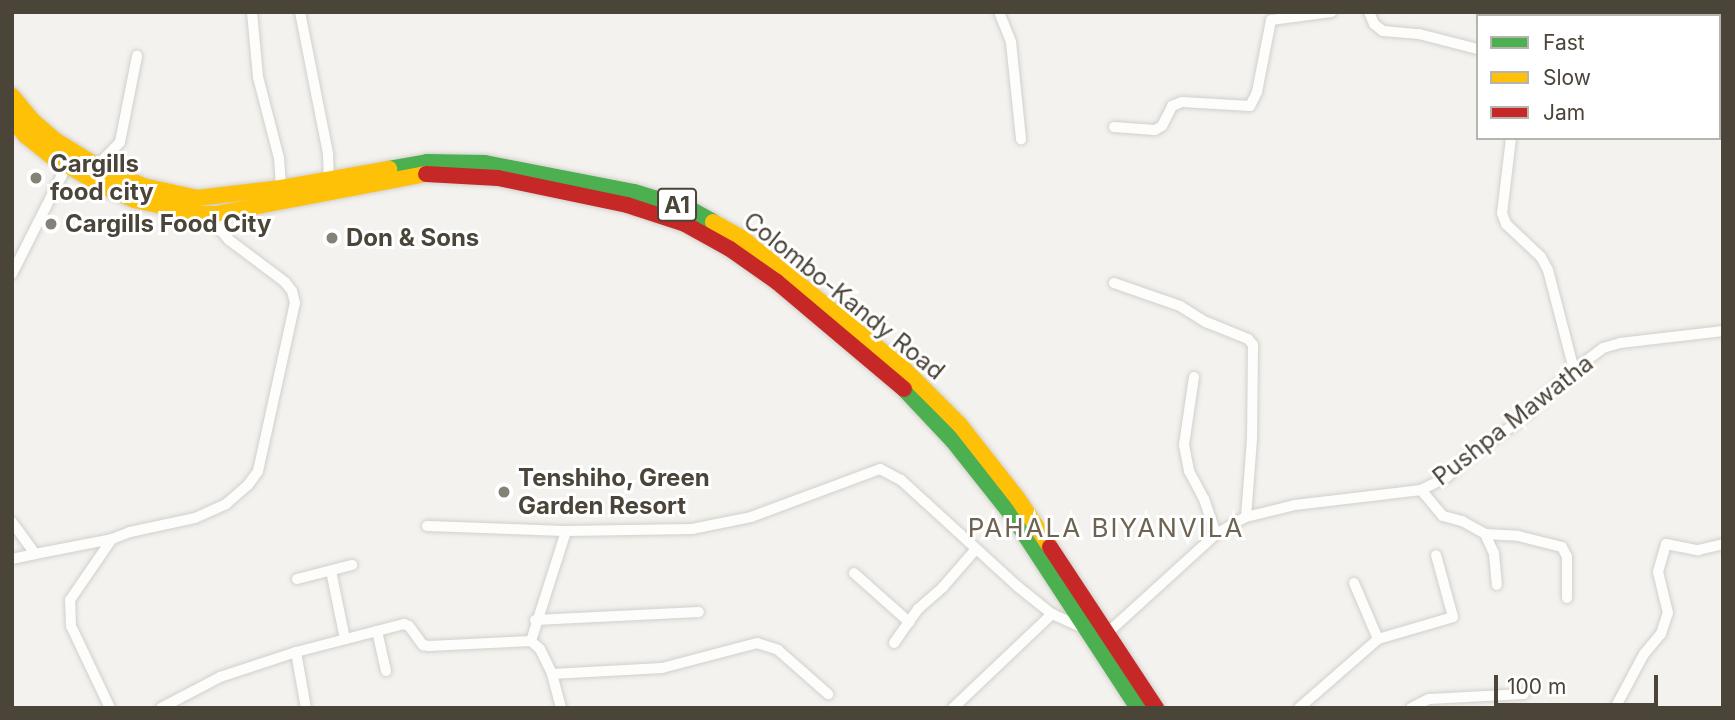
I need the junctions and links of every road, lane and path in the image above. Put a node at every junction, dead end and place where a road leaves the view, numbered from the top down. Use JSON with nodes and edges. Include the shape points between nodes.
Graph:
{"nodes":[{"id":1,"x":252,"y":12,"type":"edge"},
{"id":2,"x":300,"y":12,"type":"edge"},
{"id":3,"x":999,"y":12,"type":"edge"},
{"id":4,"x":1331,"y":12,"type":"edge"},
{"id":5,"x":1369,"y":12,"type":"edge"},
{"id":6,"x":1476,"y":48,"type":"edge"},
{"id":7,"x":137,"y":56,"type":"dead end"},
{"id":8,"x":12,"y":96,"type":"edge"},
{"id":9,"x":12,"y":119,"type":"edge"},
{"id":10,"x":1114,"y":127,"type":"dead end"},
{"id":11,"x":1021,"y":139,"type":"dead end"},
{"id":12,"x":1511,"y":140,"type":"edge"},
{"id":13,"x":67,"y":165,"type":"junction"},
{"id":14,"x":97,"y":166,"type":"junction"},
{"id":15,"x":328,"y":179,"type":"junction"},
{"id":16,"x":281,"y":188,"type":"junction"},
{"id":17,"x":216,"y":214,"type":"junction"},
{"id":18,"x":12,"y":274,"type":"edge"},
{"id":19,"x":1114,"y":282,"type":"dead end"},
{"id":20,"x":1723,"y":331,"type":"edge"},
{"id":21,"x":1574,"y":370,"type":"junction"},
{"id":22,"x":1194,"y":377,"type":"dead end"},
{"id":23,"x":1421,"y":490,"type":"junction"},
{"id":24,"x":1246,"y":517,"type":"junction"},
{"id":25,"x":12,"y":522,"type":"edge"},
{"id":26,"x":427,"y":526,"type":"dead end"},
{"id":27,"x":566,"y":531,"type":"junction"},
{"id":28,"x":1216,"y":534,"type":"junction"},
{"id":29,"x":1485,"y":534,"type":"junction"},
{"id":30,"x":112,"y":539,"type":"junction"},
{"id":31,"x":1723,"y":544,"type":"edge"},
{"id":32,"x":976,"y":549,"type":"junction"},
{"id":33,"x":34,"y":554,"type":"junction"},
{"id":34,"x":1436,"y":555,"type":"dead end"},
{"id":35,"x":12,"y":559,"type":"edge"},
{"id":36,"x":352,"y":565,"type":"dead end"},
{"id":37,"x":331,"y":571,"type":"junction"},
{"id":38,"x":854,"y":573,"type":"dead end"},
{"id":39,"x":297,"y":579,"type":"dead end"},
{"id":40,"x":1354,"y":583,"type":"dead end"},
{"id":41,"x":1497,"y":585,"type":"dead end"},
{"id":42,"x":1567,"y":598,"type":"dead end"},
{"id":43,"x":699,"y":612,"type":"dead end"},
{"id":44,"x":1052,"y":614,"type":"junction"},
{"id":45,"x":535,"y":620,"type":"junction"},
{"id":46,"x":909,"y":622,"type":"junction"},
{"id":47,"x":377,"y":631,"type":"junction"},
{"id":48,"x":1098,"y":635,"type":"junction"},
{"id":49,"x":345,"y":639,"type":"junction"},
{"id":50,"x":1378,"y":639,"type":"junction"},
{"id":51,"x":531,"y":641,"type":"junction"},
{"id":52,"x":894,"y":643,"type":"dead end"},
{"id":53,"x":296,"y":652,"type":"junction"},
{"id":54,"x":386,"y":671,"type":"dead end"},
{"id":55,"x":552,"y":674,"type":"junction"},
{"id":56,"x":828,"y":694,"type":"dead end"},
{"id":57,"x":1524,"y":694,"type":"dead end"},
{"id":58,"x":110,"y":708,"type":"edge"},
{"id":59,"x":161,"y":708,"type":"edge"},
{"id":60,"x":306,"y":708,"type":"edge"},
{"id":61,"x":561,"y":708,"type":"edge"},
{"id":62,"x":953,"y":708,"type":"edge"},
{"id":63,"x":1138,"y":708,"type":"edge"},
{"id":64,"x":1156,"y":708,"type":"edge"},
{"id":65,"x":1299,"y":708,"type":"edge"},
{"id":66,"x":1411,"y":708,"type":"edge"},
{"id":67,"x":1615,"y":708,"type":"edge"}],
"edges":[{"from":1,"to":16,"type":"street","via":[[258,77],[279,158]]},
{"from":2,"to":15,"type":"street","via":[[328,154]]},
{"from":3,"to":11,"type":"street","via":[[1011,43]]},
{"from":4,"to":10,"type":"street","via":[[1272,20],[1250,106],[1182,102],[1172,106],[1155,130]]},
{"from":5,"to":6,"type":"street","via":[[1383,30]]},
{"from":7,"to":14,"type":"street","via":[[120,142]]},
{"from":8,"to":14,"type":"highway","name":"Colombo-Kandy Road","number":"A1","via":[[55,140]]},
{"from":9,"to":13,"type":"highway","name":"Colombo-Kandy Road","number":"A1","via":[[25,135]]},
{"from":12,"to":21,"type":"street","via":[[1503,213],[1506,223],[1548,270]]},
{"from":13,"to":17,"type":"highway","name":"Colombo-Kandy Road","number":"A1","via":[[135,200]]},
{"from":13,"to":18,"type":"street"},
{"from":14,"to":16,"type":"highway","name":"Colombo-Kandy Road","number":"A1","via":[[144,186],[197,198]]},
{"from":15,"to":16,"type":"highway","name":"Colombo-Kandy Road","number":"A1"},
{"from":15,"to":48,"type":"highway","name":"Colombo-Kandy Road","number":"A1","via":[[427,162],[485,163],[646,196],[690,209],[742,238],[902,367],[960,425],[1018,499]]},
{"from":17,"to":30,"type":"street","via":[[219,228],[229,240],[285,282],[295,303],[258,471],[226,504],[195,518]]},
{"from":17,"to":48,"type":"highway","name":"Colombo-Kandy Road","number":"A1","via":[[416,176],[455,174],[498,178],[627,205],[685,224],[730,248],[777,282],[904,388],[1014,518]]},
{"from":19,"to":24,"type":"street","via":[[1180,306],[1254,345]]},
{"from":20,"to":21,"type":"street","name":"Pushpa Mawatha","via":[[1620,343],[1603,348]]},
{"from":21,"to":23,"type":"street","name":"Pushpa Mawatha","via":[[1514,425],[1447,477]]},
{"from":22,"to":28,"type":"street","via":[[1184,445],[1189,471]]},
{"from":23,"to":24,"type":"street","name":"Pushpa Mawatha","via":[[1295,505]]},
{"from":23,"to":29,"type":"street","via":[[1443,516]]},
{"from":24,"to":28,"type":"street","name":"Pushpa Mawatha"},
{"from":25,"to":33,"type":"street"},
{"from":26,"to":27,"type":"street"},
{"from":27,"to":32,"type":"street","via":[[692,529],[739,520],[880,469],[901,480]]},
{"from":27,"to":45,"type":"street"},
{"from":28,"to":48,"type":"street","name":"Pushpa Mawatha"},
{"from":29,"to":41,"type":"street","via":[[1494,553]]},
{"from":29,"to":42,"type":"street","via":[[1518,536],[1562,547],[1567,557]]},
{"from":30,"to":33,"type":"street"},
{"from":30,"to":58,"type":"street","via":[[70,600],[71,626]]},
{"from":31,"to":67,"type":"street","via":[[1698,551],[1666,544],[1658,572],[1668,613],[1665,624]]},
{"from":32,"to":44,"type":"street"},
{"from":32,"to":46,"type":"street"},
{"from":33,"to":35,"type":"street"},
{"from":34,"to":50,"type":"street","via":[[1453,617]]},
{"from":36,"to":37,"type":"street"},
{"from":37,"to":39,"type":"street"},
{"from":37,"to":49,"type":"street"},
{"from":38,"to":46,"type":"street"},
{"from":40,"to":50,"type":"street"},
{"from":43,"to":45,"type":"street"},
{"from":44,"to":48,"type":"street"},
{"from":44,"to":62,"type":"street"},
{"from":45,"to":51,"type":"street"},
{"from":46,"to":52,"type":"street"},
{"from":47,"to":49,"type":"street"},
{"from":47,"to":51,"type":"street","via":[[406,625],[429,646]]},
{"from":47,"to":54,"type":"street"},
{"from":48,"to":63,"type":"highway","name":"Colombo-Kandy Road","number":"A1"},
{"from":48,"to":64,"type":"highway","name":"Colombo-Kandy Road","number":"A1"},
{"from":49,"to":53,"type":"street"},
{"from":50,"to":65,"type":"street"},
{"from":51,"to":55,"type":"street"},
{"from":53,"to":59,"type":"street","via":[[220,677]]},
{"from":53,"to":60,"type":"street"},
{"from":55,"to":56,"type":"street","via":[[662,668],[757,643],[778,650]]},
{"from":55,"to":61,"type":"street"},
{"from":57,"to":66,"type":"street","via":[[1429,699]]}]}
